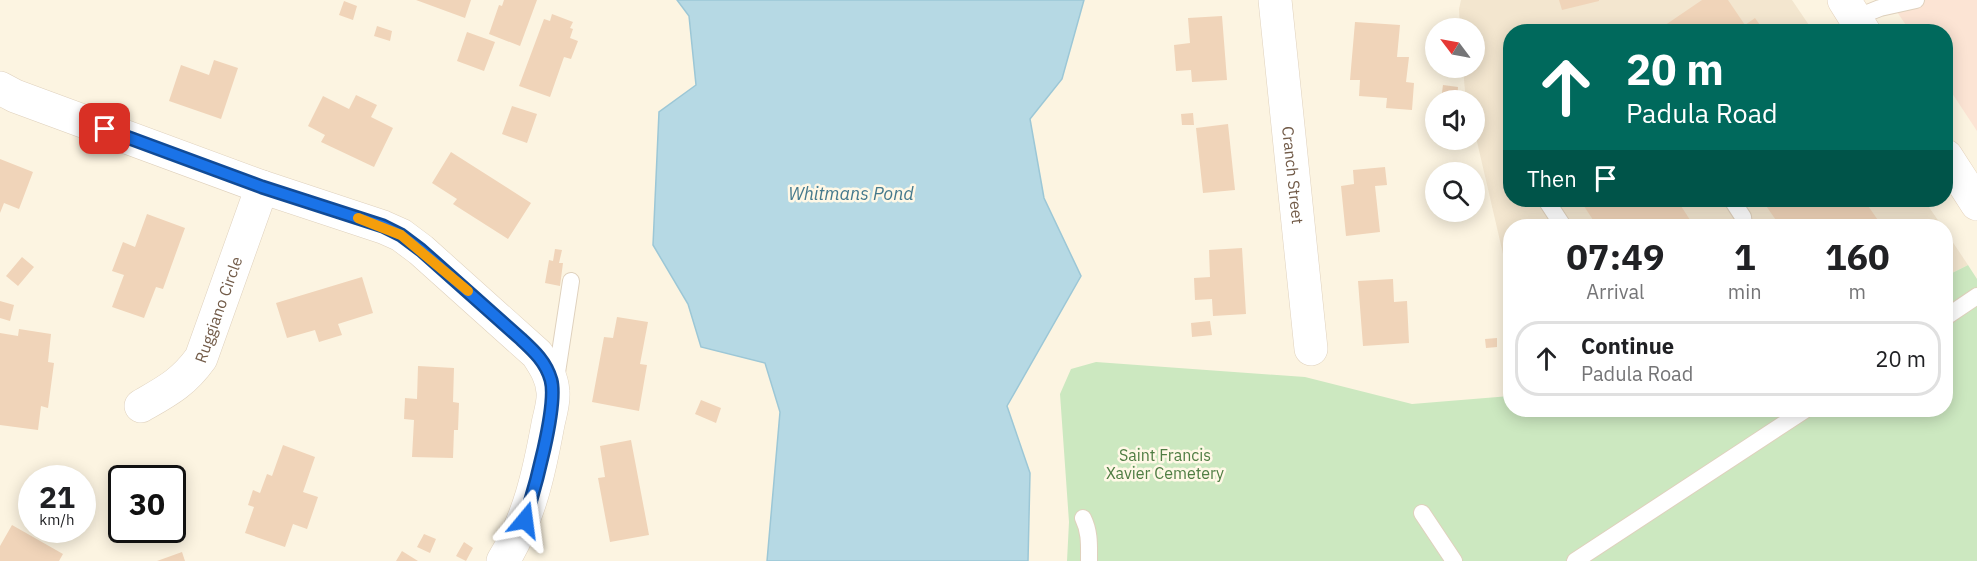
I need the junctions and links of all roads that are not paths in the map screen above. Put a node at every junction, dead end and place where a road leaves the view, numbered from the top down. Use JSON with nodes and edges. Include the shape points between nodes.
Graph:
{"nodes":[{"id":1,"x":1275,"y":0,"type":"edge"},
{"id":2,"x":1917,"y":0,"type":"edge"},
{"id":3,"x":1854,"y":17,"type":"edge"},
{"id":4,"x":0,"y":88,"type":"edge"},
{"id":5,"x":1953,"y":167,"type":"edge"},
{"id":6,"x":262,"y":187,"type":"junction"},
{"id":7,"x":1977,"y":204,"type":"edge"},
{"id":8,"x":571,"y":280,"type":"dead end"},
{"id":9,"x":1977,"y":296,"type":"edge"},
{"id":10,"x":1953,"y":312,"type":"edge"},
{"id":11,"x":1311,"y":349,"type":"dead end"},
{"id":12,"x":553,"y":394,"type":"junction"},
{"id":13,"x":141,"y":406,"type":"dead end"},
{"id":14,"x":1794,"y":417,"type":"edge"},
{"id":15,"x":1422,"y":513,"type":"dead end"},
{"id":16,"x":1083,"y":518,"type":"dead end"},
{"id":17,"x":503,"y":561,"type":"edge"},
{"id":18,"x":1089,"y":561,"type":"edge"},
{"id":19,"x":1454,"y":561,"type":"edge"},
{"id":20,"x":1575,"y":561,"type":"edge"}],
"edges":[{"from":1,"to":11,"type":"street","name":"Cranch Street"},
{"from":2,"to":3,"type":"lane"},
{"from":4,"to":6,"type":"street"},
{"from":5,"to":7,"type":"street"},
{"from":6,"to":12,"type":"street","via":[[401,235],[537,354],[546,366]]},
{"from":6,"to":13,"type":"street","name":"Ruggiano Circle","via":[[201,358],[189,374]]},
{"from":8,"to":12,"type":"lane"},
{"from":9,"to":10,"type":"lane"},
{"from":12,"to":17,"type":"street","via":[[525,520]]},
{"from":14,"to":20,"type":"lane"},
{"from":15,"to":19,"type":"lane"},
{"from":16,"to":18,"type":"lane","via":[[1089,535]]}]}
